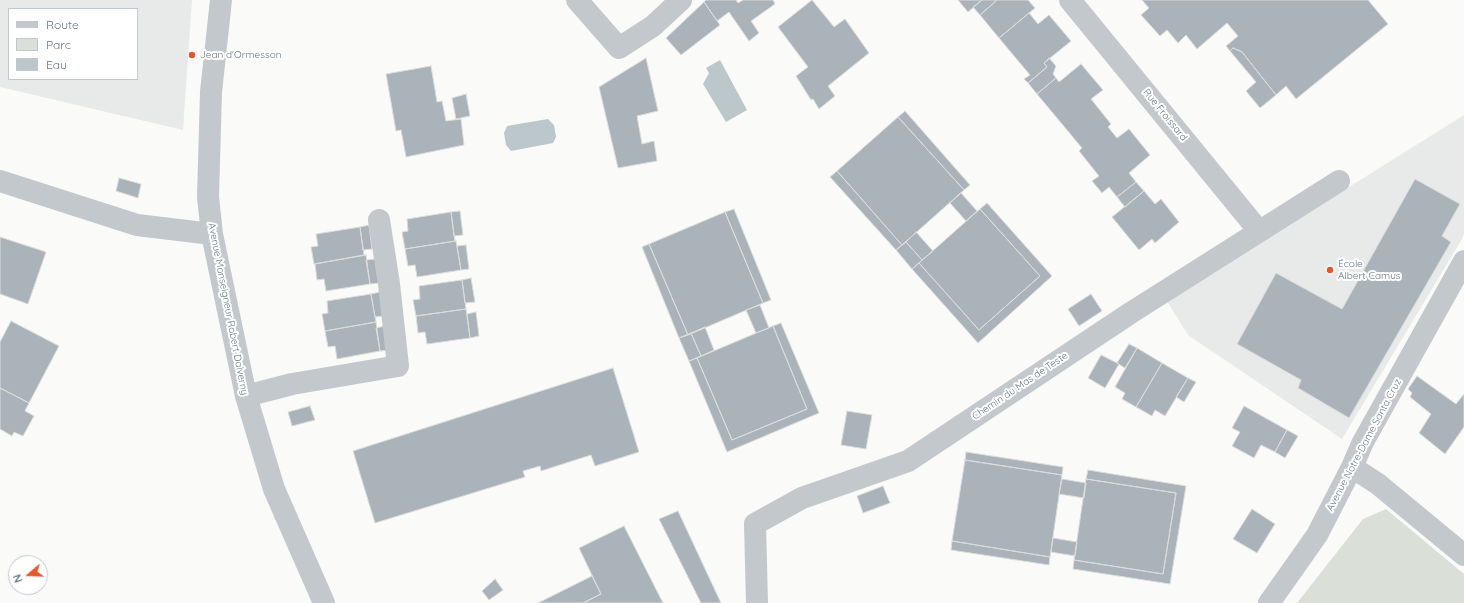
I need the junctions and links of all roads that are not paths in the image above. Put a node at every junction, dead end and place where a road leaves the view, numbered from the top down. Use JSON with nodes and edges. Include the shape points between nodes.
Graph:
{"nodes":[{"id":1,"x":221,"y":0,"type":"edge"},
{"id":2,"x":577,"y":0,"type":"edge"},
{"id":3,"x":681,"y":0,"type":"edge"},
{"id":4,"x":1070,"y":0,"type":"edge"},
{"id":5,"x":0,"y":181,"type":"edge"},
{"id":6,"x":1339,"y":181,"type":"dead end"},
{"id":7,"x":378,"y":220,"type":"dead end"},
{"id":8,"x":1259,"y":231,"type":"junction"},
{"id":9,"x":212,"y":234,"type":"junction"},
{"id":10,"x":1464,"y":261,"type":"edge"},
{"id":11,"x":246,"y":396,"type":"junction"},
{"id":12,"x":1352,"y":466,"type":"junction"},
{"id":13,"x":1464,"y":555,"type":"edge"},
{"id":14,"x":324,"y":603,"type":"edge"},
{"id":15,"x":757,"y":603,"type":"edge"},
{"id":16,"x":1269,"y":603,"type":"edge"}],
"edges":[{"from":1,"to":9,"type":"street","name":"Avenue Monseigneur Robert Dalverny","via":[[211,92],[208,197]]},
{"from":2,"to":3,"type":"street","via":[[619,48],[653,26]]},
{"from":4,"to":8,"type":"street","name":"Rue Froissard"},
{"from":5,"to":9,"type":"street","via":[[136,225]]},
{"from":6,"to":8,"type":"street","name":"Chemin du Mas de Teste"},
{"from":7,"to":11,"type":"street","via":[[389,284],[398,366],[292,384]]},
{"from":8,"to":15,"type":"street","name":"Chemin du Mas de Teste","via":[[908,461],[802,498],[755,524]]},
{"from":9,"to":11,"type":"street","name":"Avenue Monseigneur Robert Dalverny"},
{"from":10,"to":12,"type":"street","name":"Avenue Notre-Dame Santa Cruz"},
{"from":11,"to":14,"type":"street","name":"Avenue Monseigneur Robert Dalverny","via":[[274,489]]},
{"from":12,"to":13,"type":"street","via":[[1378,484]]},
{"from":12,"to":16,"type":"street","name":"Avenue Notre-Dame Santa Cruz","via":[[1317,535]]}]}
